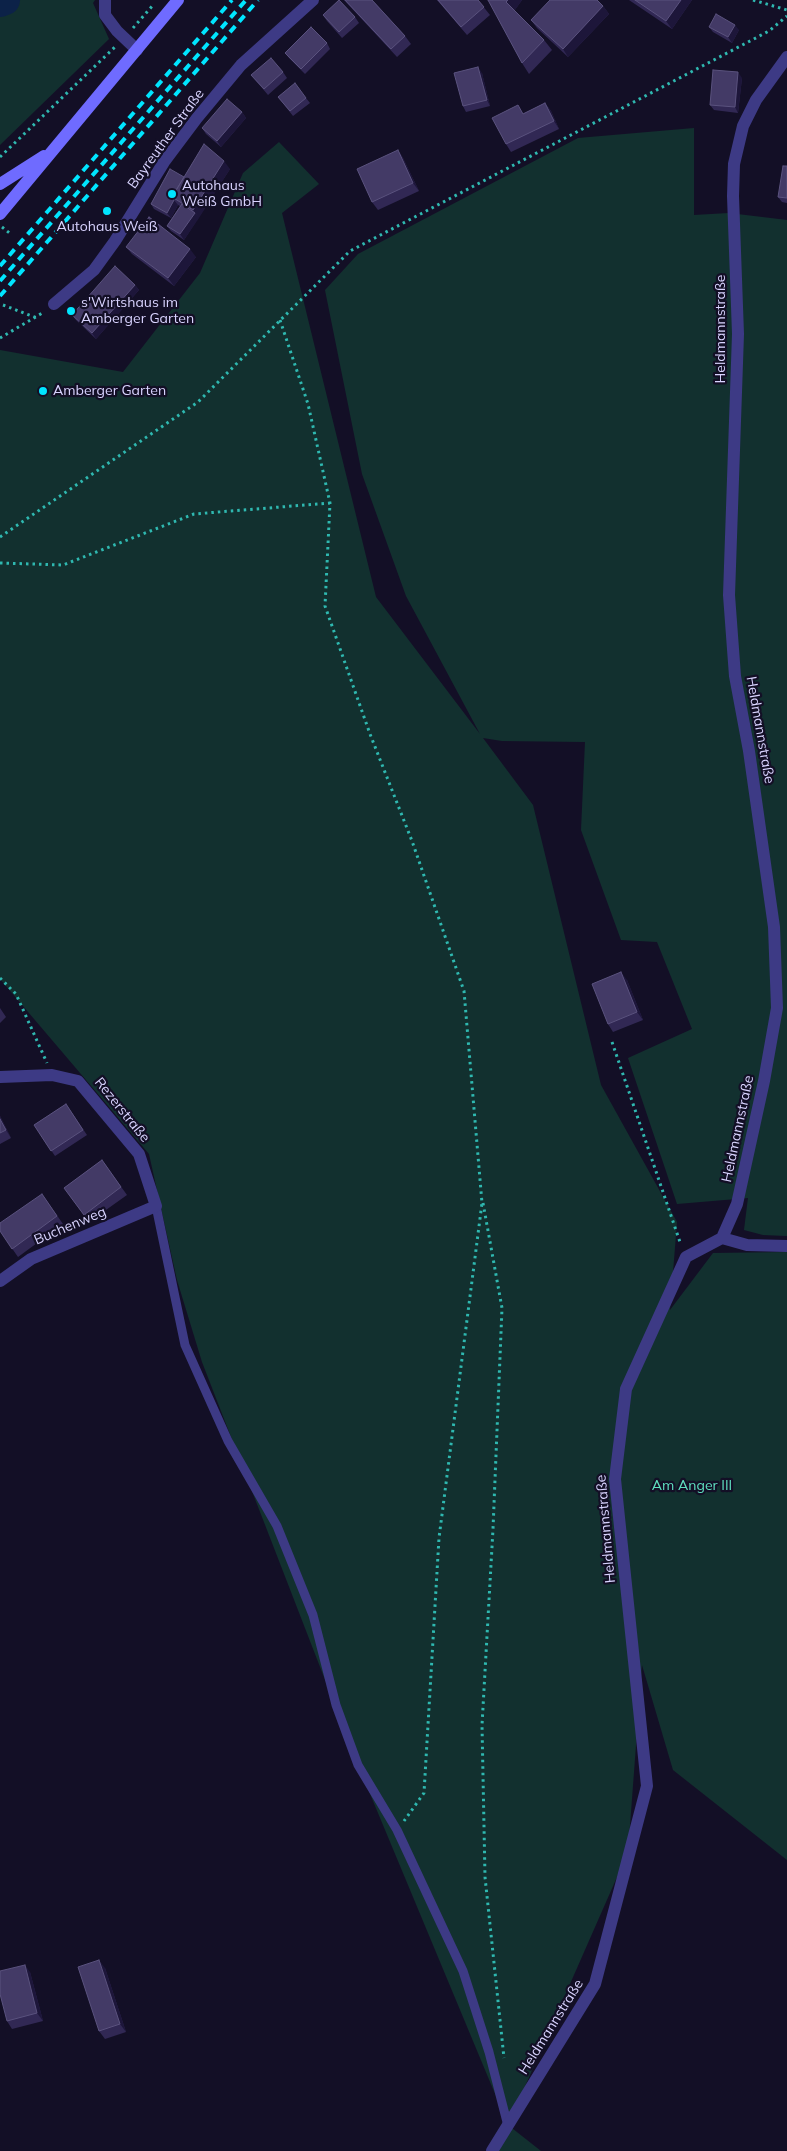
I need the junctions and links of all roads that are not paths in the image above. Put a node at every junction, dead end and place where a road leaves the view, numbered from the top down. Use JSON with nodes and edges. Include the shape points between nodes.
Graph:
{"nodes":[{"id":1,"x":105,"y":0,"type":"edge"},
{"id":2,"x":178,"y":0,"type":"edge"},
{"id":3,"x":313,"y":0,"type":"edge"},
{"id":4,"x":137,"y":50,"type":"junction"},
{"id":5,"x":787,"y":57,"type":"edge"},
{"id":6,"x":54,"y":149,"type":"junction"},
{"id":7,"x":0,"y":184,"type":"edge"},
{"id":8,"x":0,"y":214,"type":"edge"},
{"id":9,"x":54,"y":304,"type":"dead end"},
{"id":10,"x":0,"y":1077,"type":"edge"},
{"id":11,"x":156,"y":1206,"type":"junction"},
{"id":12,"x":722,"y":1238,"type":"junction"},
{"id":13,"x":787,"y":1246,"type":"edge"},
{"id":14,"x":0,"y":1281,"type":"edge"},
{"id":15,"x":508,"y":2126,"type":"junction"},
{"id":16,"x":492,"y":2151,"type":"edge"}],
"edges":[{"from":1,"to":4,"type":"street","via":[[105,15]]},
{"from":2,"to":4,"type":"main road"},
{"from":3,"to":9,"type":"street","name":"Bayreuther Straße","via":[[241,65],[164,162],[94,270]]},
{"from":4,"to":6,"type":"main road"},
{"from":5,"to":12,"type":"street","name":"Heldmannstraße","via":[[756,100],[743,126],[734,164],[738,325],[728,596],[735,676],[774,926],[777,1008],[737,1204]]},
{"from":6,"to":7,"type":"main road"},
{"from":6,"to":8,"type":"main road"},
{"from":10,"to":11,"type":"street","name":"Rezerstraße","via":[[52,1075],[78,1080],[139,1154]]},
{"from":11,"to":14,"type":"street","name":"Buchenweg","via":[[31,1259]]},
{"from":11,"to":15,"type":"lane","via":[[185,1345],[228,1441],[277,1526],[313,1615],[336,1705],[358,1765],[398,1830],[463,1972],[489,2052]]},
{"from":12,"to":13,"type":"street","via":[[747,1245]]},
{"from":12,"to":15,"type":"street","name":"Heldmannstraße","via":[[686,1257],[626,1389],[615,1479],[647,1786],[595,1984]]},
{"from":15,"to":16,"type":"street","name":"Heldmannstraße"}]}
